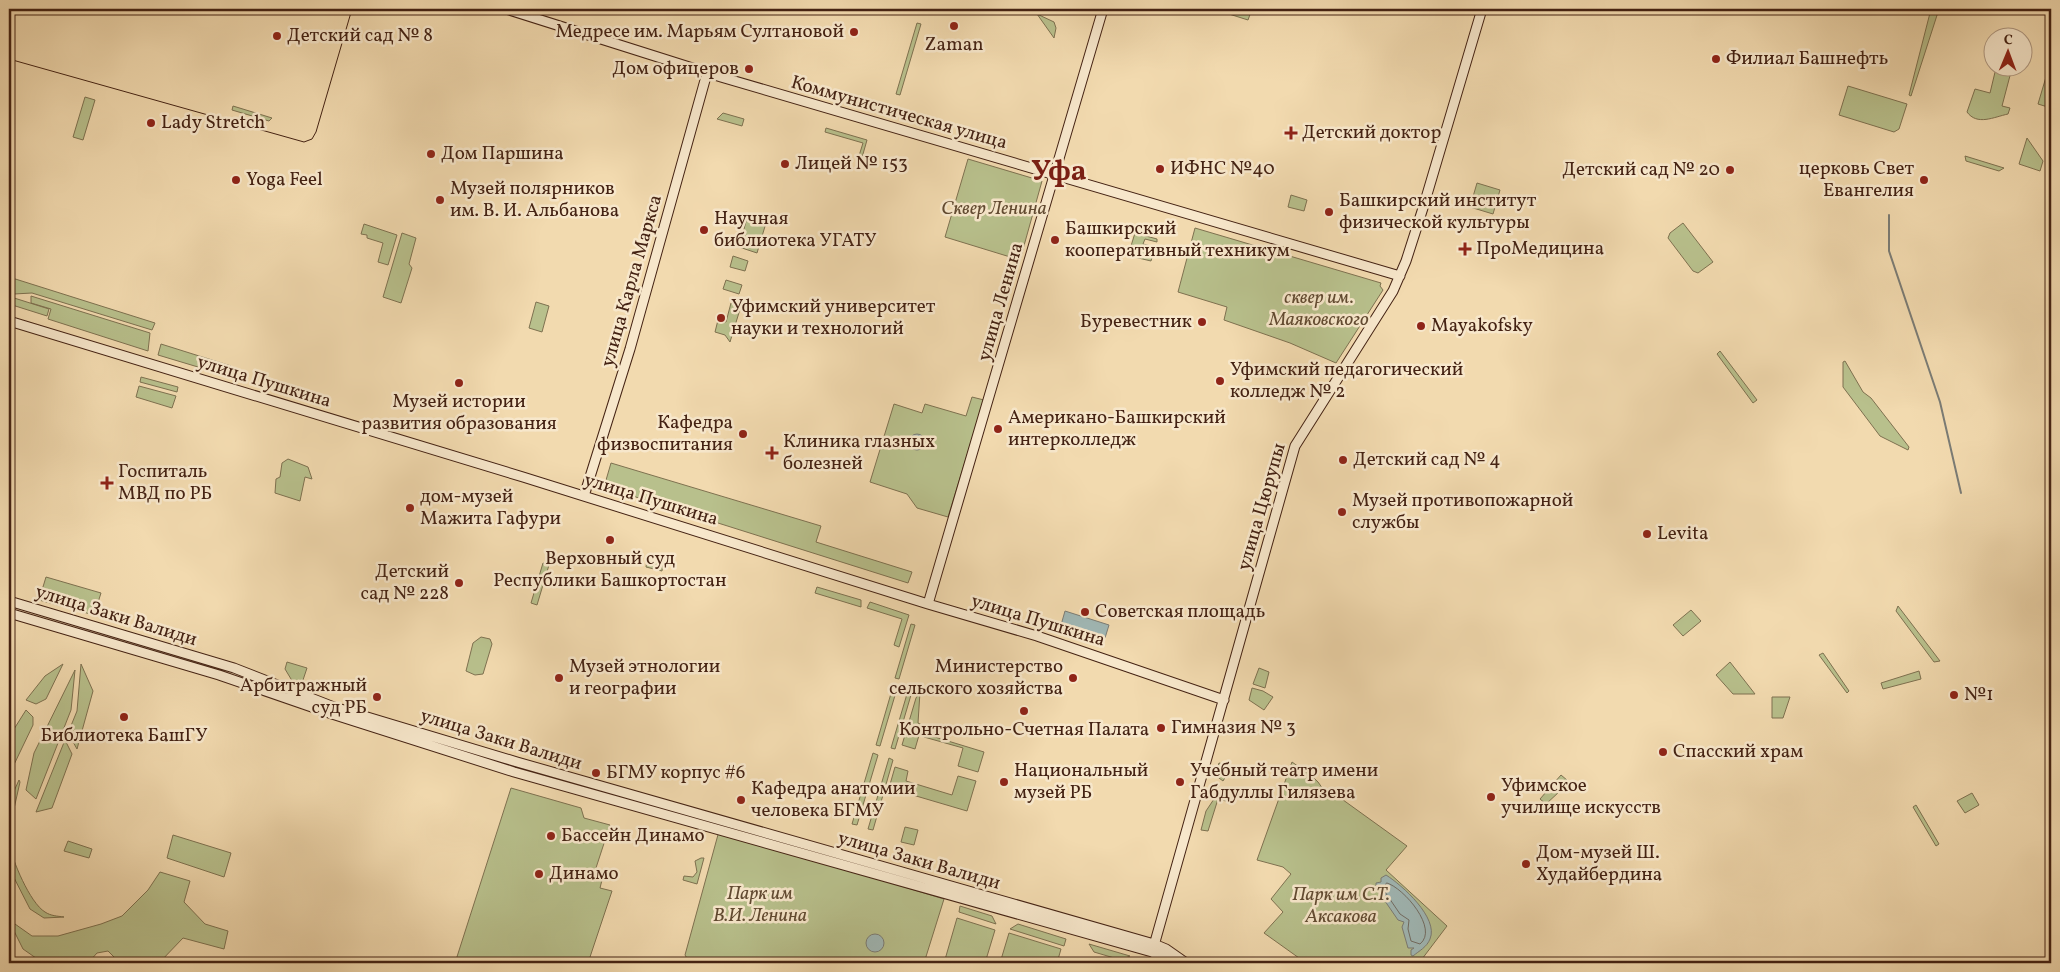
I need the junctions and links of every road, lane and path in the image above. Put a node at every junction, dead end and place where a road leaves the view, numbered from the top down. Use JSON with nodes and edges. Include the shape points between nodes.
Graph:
{"nodes":[{"id":1,"x":506,"y":9,"type":"edge"},
{"id":2,"x":1103,"y":9,"type":"edge"},
{"id":3,"x":1482,"y":9,"type":"edge"},
{"id":4,"x":707,"y":73,"type":"junction"},
{"id":5,"x":1055,"y":176,"type":"junction"},
{"id":6,"x":1400,"y":276,"type":"junction"},
{"id":7,"x":9,"y":321,"type":"edge"},
{"id":8,"x":584,"y":496,"type":"junction"},
{"id":9,"x":9,"y":601,"type":"edge"},
{"id":10,"x":928,"y":604,"type":"junction"},
{"id":11,"x":9,"y":613,"type":"edge"},
{"id":12,"x":1224,"y":700,"type":"junction"},
{"id":13,"x":1153,"y":948,"type":"junction"},
{"id":14,"x":1173,"y":963,"type":"edge"},
{"id":15,"x":1186,"y":963,"type":"edge"}],
"edges":[{"from":1,"to":4,"type":"main road","name":"Коммунистическая улица"},
{"from":2,"to":5,"type":"main road","name":"улица Ленина"},
{"from":3,"to":6,"type":"main road","name":"улица Цюрупы"},
{"from":4,"to":5,"type":"main road","name":"Коммунистическая улица"},
{"from":4,"to":8,"type":"main road","name":"улица Карла Маркса","via":[[632,340]]},
{"from":5,"to":6,"type":"main road","name":"Коммунистическая улица"},
{"from":5,"to":10,"type":"main road","name":"улица Ленина"},
{"from":6,"to":12,"type":"main road","name":"улица Цюрупы","via":[[1295,446]]},
{"from":7,"to":8,"type":"main road","name":"улица Пушкина"},
{"from":8,"to":10,"type":"main road","name":"улица Пушкина"},
{"from":9,"to":13,"type":"main road","name":"улица Заки Валиди","via":[[234,668],[334,706],[517,762]]},
{"from":10,"to":12,"type":"main road","name":"улица Пушкина","via":[[1037,636]]},
{"from":11,"to":13,"type":"main road","name":"улица Заки Валиди","via":[[219,675],[514,772]]},
{"from":12,"to":13,"type":"main road","name":"улица Цюрупы"},
{"from":13,"to":14,"type":"main road","name":"улица Заки Валиди"},
{"from":13,"to":15,"type":"main road","name":"улица Заки Валиди","via":[[1166,949]]}]}
